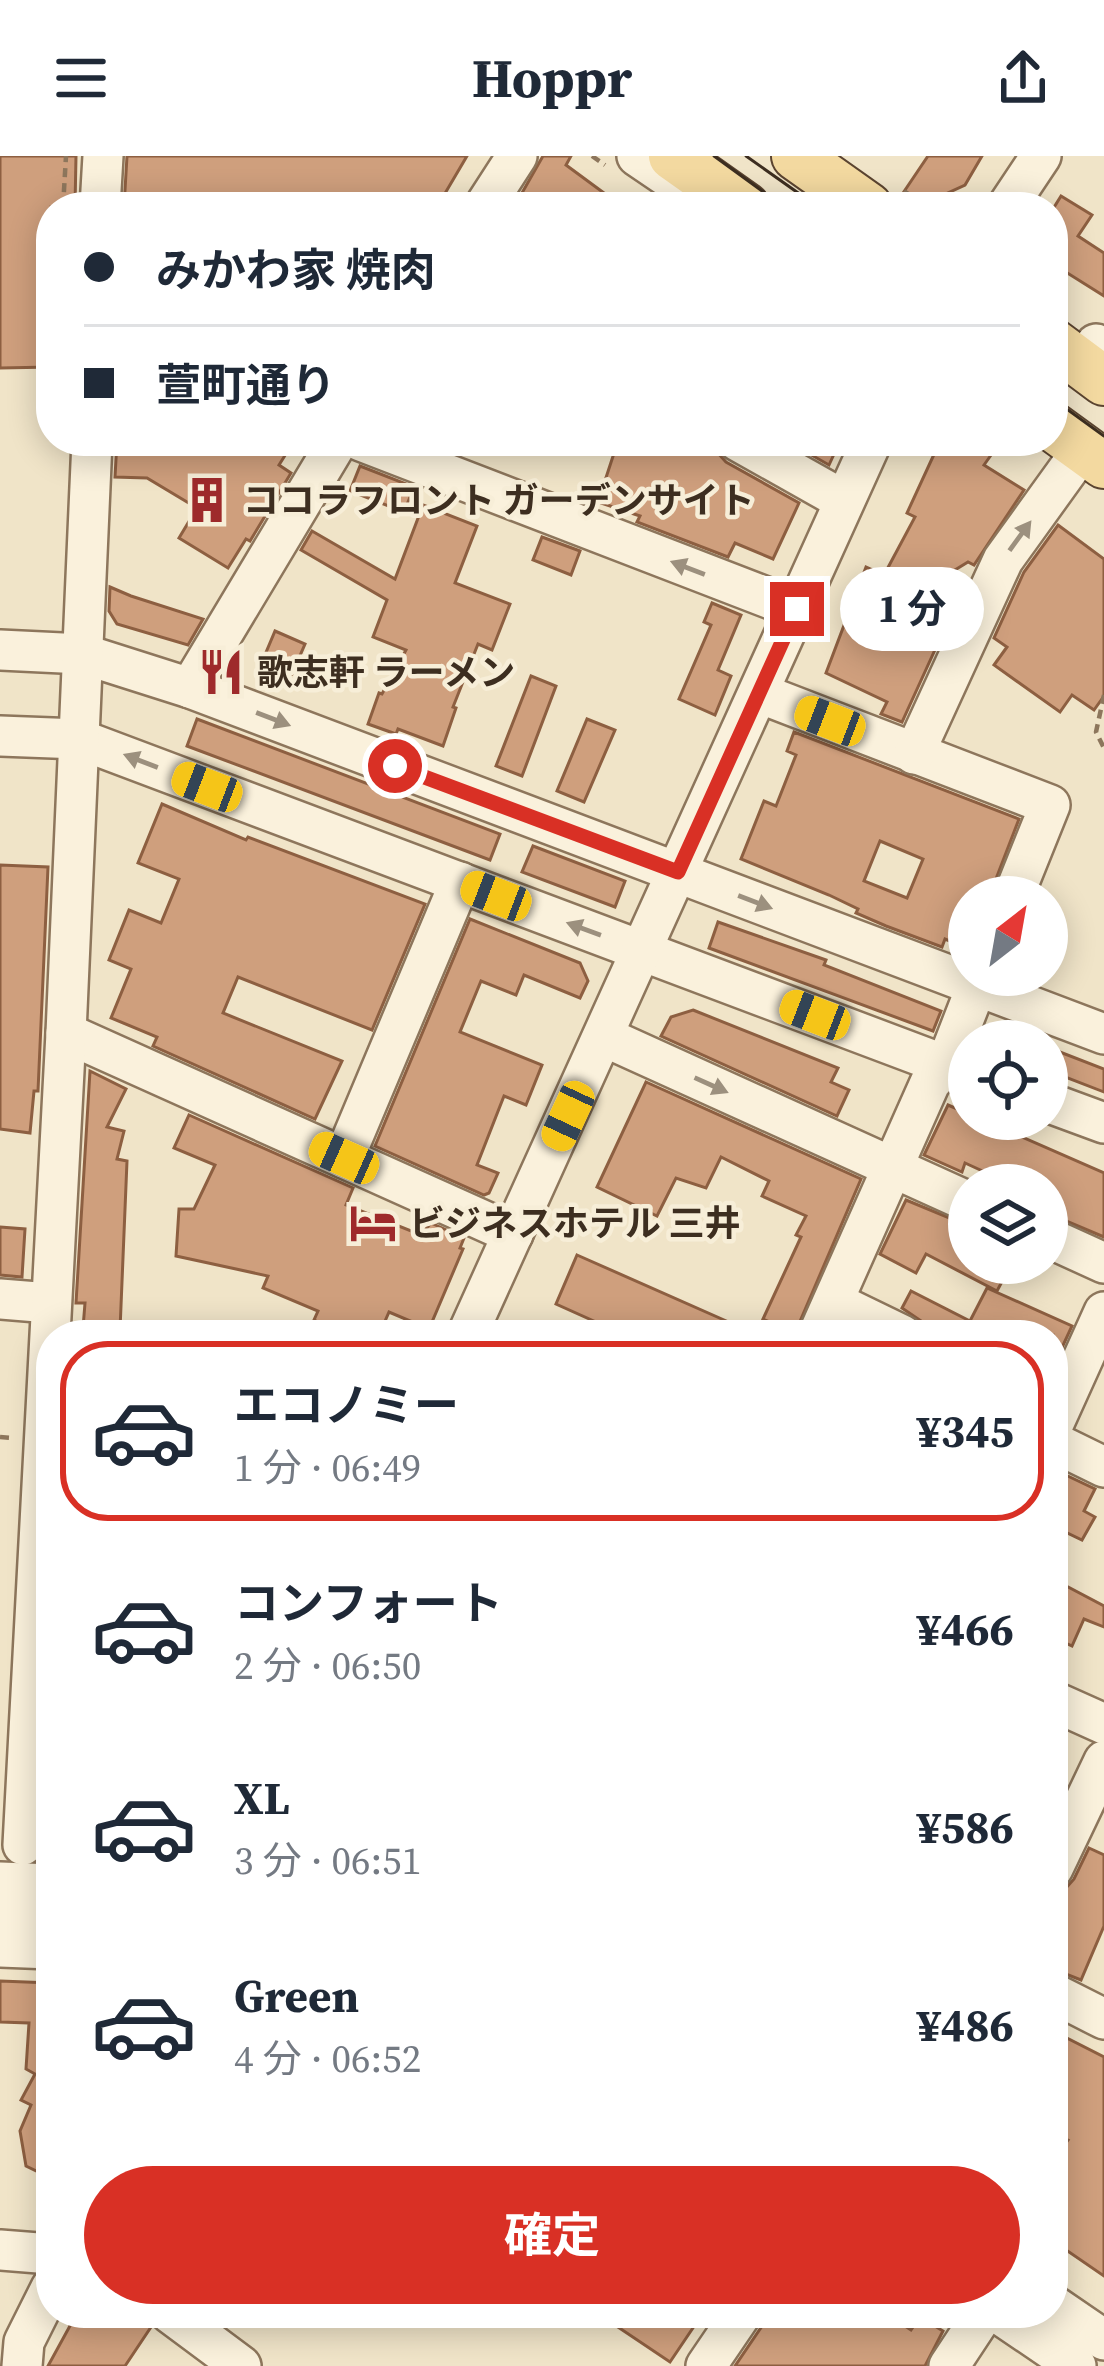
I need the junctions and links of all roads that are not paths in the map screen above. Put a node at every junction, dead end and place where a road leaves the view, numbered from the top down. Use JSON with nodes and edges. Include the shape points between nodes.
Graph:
{"nodes":[{"id":1,"x":103,"y":156,"type":"edge"},
{"id":2,"x":517,"y":156,"type":"edge"},
{"id":3,"x":637,"y":156,"type":"edge"},
{"id":4,"x":674,"y":156,"type":"edge"},
{"id":5,"x":1041,"y":156,"type":"edge"},
{"id":6,"x":804,"y":158,"type":"edge"},
{"id":7,"x":101,"y":192,"type":"edge"},
{"id":8,"x":494,"y":192,"type":"edge"},
{"id":9,"x":690,"y":192,"type":"edge"},
{"id":10,"x":724,"y":192,"type":"edge"},
{"id":11,"x":872,"y":192,"type":"edge"},
{"id":12,"x":1017,"y":192,"type":"edge"},
{"id":13,"x":1080,"y":446,"type":"edge"},
{"id":14,"x":91,"y":456,"type":"edge"},
{"id":15,"x":329,"y":456,"type":"edge"},
{"id":16,"x":401,"y":456,"type":"edge"},
{"id":17,"x":765,"y":456,"type":"edge"},
{"id":18,"x":865,"y":456,"type":"edge"},
{"id":19,"x":843,"y":500,"type":"junction"},
{"id":20,"x":797,"y":609,"type":"junction"},
{"id":21,"x":0,"y":650,"type":"edge"},
{"id":22,"x":83,"y":654,"type":"junction"},
{"id":23,"x":190,"y":688,"type":"junction"},
{"id":24,"x":759,"y":694,"type":"junction"},
{"id":25,"x":0,"y":736,"type":"edge"},
{"id":26,"x":79,"y":739,"type":"junction"},
{"id":27,"x":914,"y":754,"type":"junction"},
{"id":28,"x":678,"y":872,"type":"junction"},
{"id":29,"x":1021,"y":876,"type":"edge"},
{"id":30,"x":460,"y":882,"type":"junction"},
{"id":31,"x":644,"y":950,"type":"junction"},
{"id":32,"x":948,"y":970,"type":"edge"},
{"id":33,"x":1014,"y":996,"type":"edge"},
{"id":34,"x":66,"y":1033,"type":"junction"},
{"id":35,"x":1104,"y":1034,"type":"edge"},
{"id":36,"x":604,"y":1037,"type":"junction"},
{"id":37,"x":948,"y":1066,"type":"edge"},
{"id":38,"x":948,"y":1073,"type":"edge"},
{"id":39,"x":1068,"y":1110,"type":"edge"},
{"id":40,"x":1104,"y":1123,"type":"edge"},
{"id":41,"x":344,"y":1158,"type":"junction"},
{"id":42,"x":892,"y":1167,"type":"junction"},
{"id":43,"x":948,"y":1192,"type":"edge"},
{"id":44,"x":513,"y":1234,"type":"junction"},
{"id":45,"x":1068,"y":1247,"type":"edge"},
{"id":46,"x":1104,"y":1263,"type":"edge"},
{"id":47,"x":0,"y":1300,"type":"edge"},
{"id":48,"x":50,"y":1303,"type":"junction"},
{"id":49,"x":1104,"y":1312,"type":"edge"},
{"id":50,"x":826,"y":1318,"type":"edge"},
{"id":51,"x":50,"y":1320,"type":"edge"},
{"id":52,"x":474,"y":1320,"type":"edge"},
{"id":53,"x":1068,"y":1393,"type":"edge"},
{"id":54,"x":1068,"y":1434,"type":"edge"},
{"id":55,"x":1104,"y":1467,"type":"edge"},
{"id":56,"x":1068,"y":1708,"type":"edge"},
{"id":57,"x":1104,"y":1724,"type":"edge"},
{"id":58,"x":1104,"y":1761,"type":"edge"},
{"id":59,"x":36,"y":1774,"type":"edge"},
{"id":60,"x":1068,"y":1837,"type":"edge"},
{"id":61,"x":25,"y":1846,"type":"edge"},
{"id":62,"x":0,"y":1882,"type":"edge"},
{"id":63,"x":36,"y":1883,"type":"edge"},
{"id":64,"x":0,"y":1910,"type":"edge"},
{"id":65,"x":36,"y":1911,"type":"edge"},
{"id":66,"x":0,"y":1947,"type":"edge"},
{"id":67,"x":36,"y":1948,"type":"edge"},
{"id":68,"x":1068,"y":2001,"type":"edge"},
{"id":69,"x":1104,"y":2019,"type":"edge"},
{"id":70,"x":0,"y":2250,"type":"edge"},
{"id":71,"x":36,"y":2253,"type":"edge"},
{"id":72,"x":1068,"y":2315,"type":"edge"},
{"id":73,"x":36,"y":2318,"type":"edge"},
{"id":74,"x":190,"y":2328,"type":"edge"},
{"id":75,"x":732,"y":2328,"type":"edge"},
{"id":76,"x":974,"y":2328,"type":"edge"},
{"id":77,"x":1020,"y":2328,"type":"edge"},
{"id":78,"x":1104,"y":2340,"type":"edge"},
{"id":79,"x":22,"y":2366,"type":"edge"},
{"id":80,"x":241,"y":2366,"type":"edge"},
{"id":81,"x":706,"y":2366,"type":"edge"},
{"id":82,"x":949,"y":2366,"type":"edge"},
{"id":83,"x":1076,"y":2366,"type":"edge"}],
"edges":[{"from":1,"to":7,"type":"street"},
{"from":2,"to":8,"type":"street"},
{"from":3,"to":9,"type":"street"},
{"from":4,"to":10,"type":"main road"},
{"from":5,"to":12,"type":"street"},
{"from":6,"to":11,"type":"main road"},
{"from":27,"to":13,"type":"street","one_way":true,"via":[[1003,560]]},
{"from":14,"to":22,"type":"street"},
{"from":15,"to":23,"type":"street"},
{"from":20,"to":16,"type":"street","one_way":true},
{"from":17,"to":19,"type":"street"},
{"from":18,"to":19,"type":"street"},
{"from":19,"to":20,"type":"street"},
{"from":20,"to":24,"type":"street"},
{"from":21,"to":22,"type":"street"},
{"from":22,"to":23,"type":"street"},
{"from":22,"to":26,"type":"street"},
{"from":23,"to":28,"type":"street","one_way":true},
{"from":24,"to":27,"type":"street"},
{"from":24,"to":28,"type":"street"},
{"from":25,"to":26,"type":"street"},
{"from":30,"to":26,"type":"street","one_way":true},
{"from":26,"to":34,"type":"street"},
{"from":27,"to":29,"type":"street","via":[[1050,805]]},
{"from":28,"to":31,"type":"street"},
{"from":28,"to":32,"type":"street","one_way":true},
{"from":31,"to":30,"type":"street","one_way":true},
{"from":30,"to":41,"type":"street"},
{"from":31,"to":36,"type":"street"},
{"from":31,"to":37,"type":"street"},
{"from":33,"to":35,"type":"street"},
{"from":34,"to":41,"type":"street"},
{"from":34,"to":48,"type":"street"},
{"from":36,"to":42,"type":"street","one_way":true},
{"from":36,"to":44,"type":"street"},
{"from":38,"to":42,"type":"street","via":[[930,1082]]},
{"from":39,"to":40,"type":"street"},
{"from":41,"to":44,"type":"street"},
{"from":42,"to":43,"type":"street"},
{"from":42,"to":50,"type":"street"},
{"from":44,"to":52,"type":"street"},
{"from":45,"to":46,"type":"street"},
{"from":47,"to":48,"type":"street"},
{"from":48,"to":51,"type":"street"},
{"from":49,"to":53,"type":"street"},
{"from":54,"to":55,"type":"street"},
{"from":56,"to":57,"type":"street"},
{"from":58,"to":60,"type":"street"},
{"from":59,"to":61,"type":"street"},
{"from":62,"to":63,"type":"street"},
{"from":64,"to":65,"type":"street"},
{"from":66,"to":67,"type":"street"},
{"from":68,"to":69,"type":"street"},
{"from":70,"to":71,"type":"street"},
{"from":72,"to":78,"type":"street"},
{"from":73,"to":79,"type":"street"},
{"from":74,"to":80,"type":"street"},
{"from":75,"to":81,"type":"street"},
{"from":76,"to":82,"type":"street"},
{"from":77,"to":83,"type":"street"}]}
